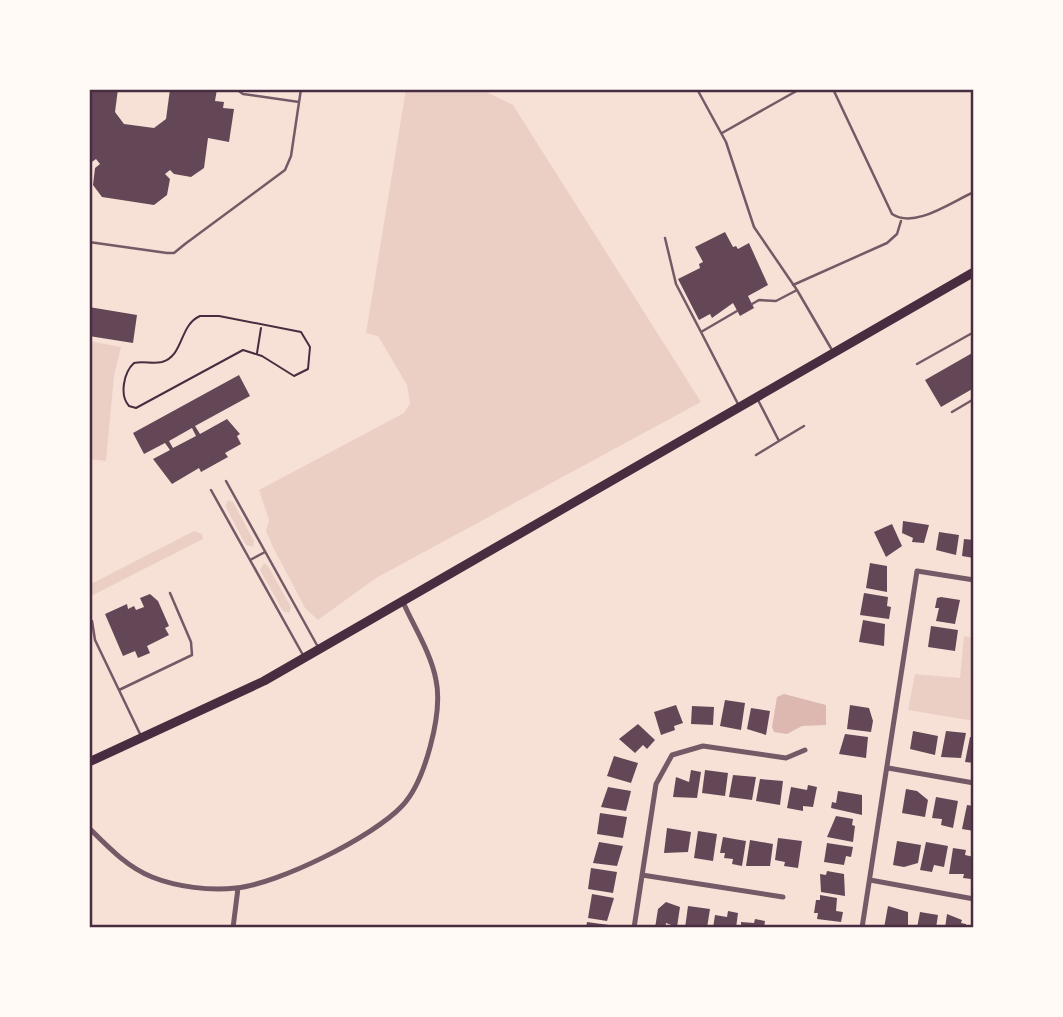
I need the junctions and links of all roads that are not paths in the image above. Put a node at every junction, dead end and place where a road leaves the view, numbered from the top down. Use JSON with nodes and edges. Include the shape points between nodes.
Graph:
{"nodes":[{"id":1,"x":236,"y":89,"type":"edge"},
{"id":2,"x":301,"y":89,"type":"edge"},
{"id":3,"x":697,"y":89,"type":"edge"},
{"id":4,"x":800,"y":89,"type":"edge"},
{"id":5,"x":832,"y":89,"type":"edge"},
{"id":6,"x":299,"y":103,"type":"junction"},
{"id":7,"x":722,"y":133,"type":"junction"},
{"id":8,"x":974,"y":191,"type":"edge"},
{"id":9,"x":901,"y":220,"type":"junction"},
{"id":10,"x":665,"y":238,"type":"dead end"},
{"id":11,"x":89,"y":242,"type":"edge"},
{"id":12,"x":973,"y":275,"type":"edge"},
{"id":13,"x":793,"y":285,"type":"junction"},
{"id":14,"x":797,"y":290,"type":"junction"},
{"id":15,"x":752,"y":304,"type":"dead end"},
{"id":16,"x":737,"y":311,"type":"dead end"},
{"id":17,"x":701,"y":332,"type":"junction"},
{"id":18,"x":974,"y":332,"type":"edge"},
{"id":19,"x":834,"y":353,"type":"junction"},
{"id":20,"x":916,"y":364,"type":"dead end"},
{"id":21,"x":757,"y":397,"type":"junction"},
{"id":22,"x":974,"y":399,"type":"edge"},
{"id":23,"x":740,"y":407,"type":"junction"},
{"id":24,"x":952,"y":412,"type":"dead end"},
{"id":25,"x":804,"y":426,"type":"dead end"},
{"id":26,"x":779,"y":441,"type":"junction"},
{"id":27,"x":756,"y":455,"type":"dead end"},
{"id":28,"x":226,"y":481,"type":"dead end"},
{"id":29,"x":211,"y":490,"type":"dead end"},
{"id":30,"x":265,"y":552,"type":"junction"},
{"id":31,"x":250,"y":560,"type":"junction"},
{"id":32,"x":974,"y":580,"type":"edge"},
{"id":33,"x":170,"y":593,"type":"dead end"},
{"id":34,"x":403,"y":602,"type":"junction"},
{"id":35,"x":92,"y":621,"type":"dead end"},
{"id":36,"x":95,"y":640,"type":"junction"},
{"id":37,"x":89,"y":642,"type":"edge"},
{"id":38,"x":320,"y":649,"type":"junction"},
{"id":39,"x":304,"y":658,"type":"junction"},
{"id":40,"x":119,"y":690,"type":"junction"},
{"id":41,"x":142,"y":739,"type":"junction"},
{"id":42,"x":805,"y":750,"type":"dead end"},
{"id":43,"x":89,"y":762,"type":"edge"},
{"id":44,"x":888,"y":768,"type":"junction"},
{"id":45,"x":974,"y":783,"type":"edge"},
{"id":46,"x":89,"y":828,"type":"edge"},
{"id":47,"x":642,"y":875,"type":"junction"},
{"id":48,"x":870,"y":880,"type":"junction"},
{"id":49,"x":238,"y":888,"type":"junction"},
{"id":50,"x":783,"y":897,"type":"dead end"},
{"id":51,"x":974,"y":899,"type":"edge"},
{"id":52,"x":233,"y":928,"type":"edge"},
{"id":53,"x":634,"y":928,"type":"edge"},
{"id":54,"x":862,"y":928,"type":"edge"}],
"edges":[{"from":1,"to":6,"type":"lane"},
{"from":2,"to":6,"type":"lane"},
{"from":3,"to":7,"type":"lane"},
{"from":4,"to":7,"type":"lane"},
{"from":5,"to":9,"type":"lane","via":[[885,204]]},
{"from":6,"to":11,"type":"lane","via":[[285,170],[174,253]]},
{"from":7,"to":13,"type":"lane","via":[[754,227]]},
{"from":8,"to":9,"type":"lane","via":[[913,219]]},
{"from":9,"to":13,"type":"lane","via":[[897,234],[887,243]]},
{"from":10,"to":17,"type":"lane","via":[[676,284]]},
{"from":12,"to":19,"type":"main road"},
{"from":13,"to":14,"type":"lane"},
{"from":14,"to":15,"type":"lane","via":[[776,301]]},
{"from":14,"to":19,"type":"lane"},
{"from":16,"to":17,"type":"lane"},
{"from":17,"to":23,"type":"lane"},
{"from":18,"to":20,"type":"lane"},
{"from":19,"to":21,"type":"main road"},
{"from":21,"to":23,"type":"main road"},
{"from":21,"to":26,"type":"lane"},
{"from":22,"to":24,"type":"lane"},
{"from":23,"to":34,"type":"main road"},
{"from":25,"to":26,"type":"lane"},
{"from":26,"to":27,"type":"lane"},
{"from":28,"to":30,"type":"lane"},
{"from":29,"to":31,"type":"lane"},
{"from":30,"to":31,"type":"lane"},
{"from":30,"to":38,"type":"lane"},
{"from":31,"to":39,"type":"lane"},
{"from":32,"to":44,"type":"street","via":[[917,571]]},
{"from":33,"to":40,"type":"lane","via":[[191,642],[191,655]]},
{"from":34,"to":38,"type":"main road"},
{"from":34,"to":49,"type":"street","via":[[437,681],[434,722],[413,791],[390,818],[347,844],[284,874]]},
{"from":35,"to":36,"type":"lane"},
{"from":36,"to":37,"type":"lane"},
{"from":36,"to":40,"type":"lane"},
{"from":38,"to":39,"type":"main road"},
{"from":39,"to":41,"type":"main road"},
{"from":40,"to":41,"type":"lane"},
{"from":41,"to":43,"type":"main road"},
{"from":42,"to":47,"type":"street","via":[[786,758],[703,746],[671,755],[656,784]]},
{"from":44,"to":45,"type":"street"},
{"from":44,"to":48,"type":"street"},
{"from":46,"to":49,"type":"street","via":[[132,866],[153,877],[177,884]]},
{"from":47,"to":50,"type":"street"},
{"from":47,"to":53,"type":"street"},
{"from":48,"to":51,"type":"street"},
{"from":48,"to":54,"type":"street"},
{"from":49,"to":52,"type":"street"}]}
